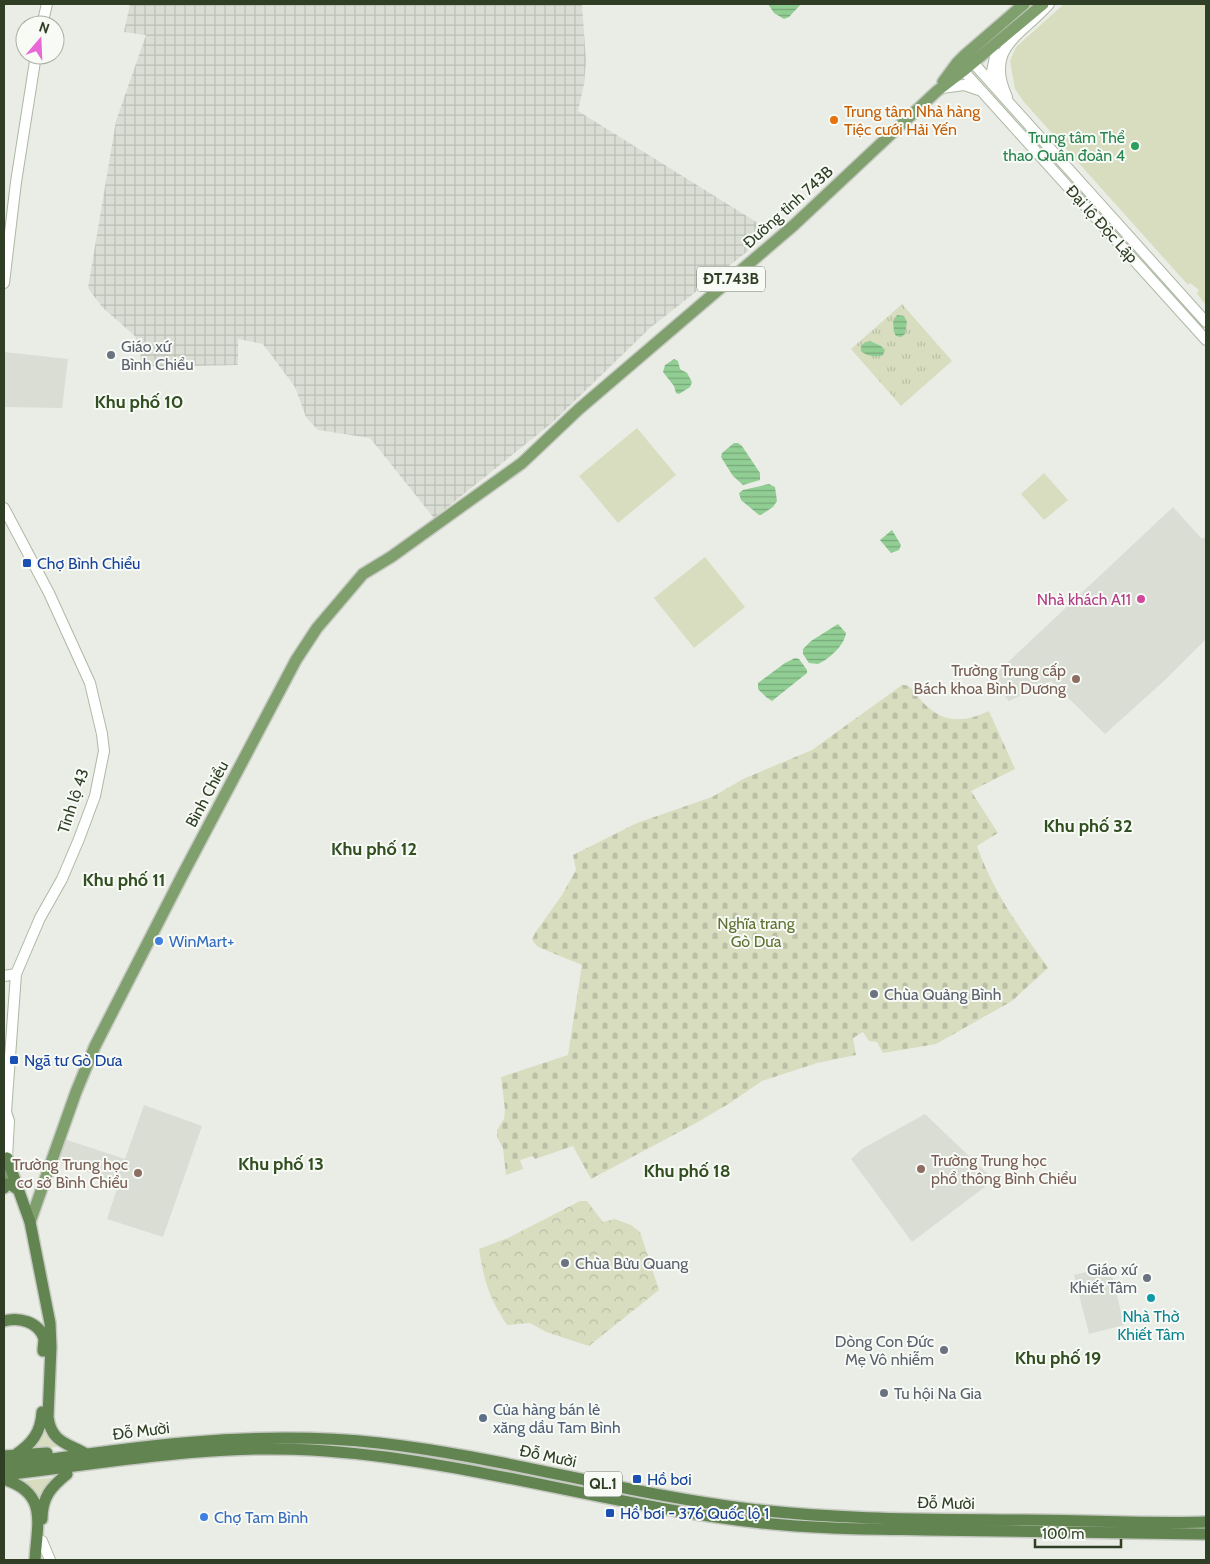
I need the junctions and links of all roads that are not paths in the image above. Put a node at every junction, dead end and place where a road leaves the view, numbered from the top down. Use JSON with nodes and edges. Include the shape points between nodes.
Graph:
{"nodes":[{"id":1,"x":1024,"y":4,"type":"edge"},
{"id":2,"x":1043,"y":4,"type":"edge"},
{"id":3,"x":1049,"y":4,"type":"edge"},
{"id":4,"x":1004,"y":36,"type":"junction"},
{"id":5,"x":969,"y":59,"type":"junction"},
{"id":6,"x":34,"y":65,"type":"edge"},
{"id":7,"x":960,"y":67,"type":"junction"},
{"id":8,"x":994,"y":86,"type":"junction"},
{"id":9,"x":937,"y":91,"type":"junction"},
{"id":10,"x":984,"y":94,"type":"junction"},
{"id":11,"x":1012,"y":107,"type":"junction"},
{"id":12,"x":4,"y":283,"type":"edge"},
{"id":13,"x":1206,"y":322,"type":"edge"},
{"id":14,"x":1206,"y":340,"type":"edge"},
{"id":15,"x":522,"y":463,"type":"joint"},
{"id":16,"x":4,"y":508,"type":"edge"},
{"id":17,"x":16,"y":974,"type":"junction"},
{"id":18,"x":4,"y":976,"type":"edge"},
{"id":19,"x":5,"y":1115,"type":"edge"},
{"id":20,"x":5,"y":1163,"type":"edge"},
{"id":21,"x":4,"y":1183,"type":"edge"},
{"id":22,"x":4,"y":1188,"type":"edge"},
{"id":23,"x":17,"y":1189,"type":"junction"},
{"id":24,"x":38,"y":1200,"type":"junction"},
{"id":25,"x":22,"y":1201,"type":"junction"},
{"id":26,"x":30,"y":1222,"type":"junction"},
{"id":27,"x":45,"y":1296,"type":"junction"},
{"id":28,"x":4,"y":1320,"type":"edge"},
{"id":29,"x":44,"y":1338,"type":"junction"},
{"id":30,"x":441,"y":1450,"type":"junction"},
{"id":31,"x":81,"y":1451,"type":"junction"},
{"id":32,"x":9,"y":1456,"type":"edge"},
{"id":33,"x":4,"y":1465,"type":"edge"},
{"id":34,"x":67,"y":1474,"type":"junction"},
{"id":35,"x":4,"y":1478,"type":"edge"},
{"id":36,"x":1206,"y":1517,"type":"edge"},
{"id":37,"x":1206,"y":1522,"type":"edge"},
{"id":38,"x":998,"y":1534,"type":"junction"},
{"id":39,"x":1206,"y":1534,"type":"edge"},
{"id":40,"x":42,"y":1541,"type":"junction"},
{"id":41,"x":1206,"y":1541,"type":"edge"},
{"id":42,"x":35,"y":1560,"type":"edge"},
{"id":43,"x":41,"y":1560,"type":"edge"},
{"id":44,"x":50,"y":1560,"type":"edge"}],
"edges":[{"from":1,"to":5,"type":"main road","name":"Đường tỉnh 743B","number":"ĐT.743B"},
{"from":2,"to":4,"type":"main road","name":"Đường tỉnh 743B","number":"ĐT.743B"},
{"from":3,"to":11,"type":"main road","via":[[1009,42],[1002,54],[1000,77]]},
{"from":4,"to":5,"type":"main road","name":"Đường tỉnh 743B","number":"ĐT.743B"},
{"from":4,"to":8,"type":"main road","via":[[994,60]]},
{"from":5,"to":7,"type":"main road","name":"Đường tỉnh 743B","number":"ĐT.743B"},
{"from":5,"to":8,"type":"main road","name":"Đại lộ Độc Lập"},
{"from":6,"to":12,"type":"main road"},
{"from":7,"to":9,"type":"main road","name":"Đường tỉnh 743B","number":"ĐT.743B"},
{"from":7,"to":10,"type":"main road","name":"Đại lộ Độc Lập"},
{"from":8,"to":11,"type":"main road","name":"Đại lộ Độc Lập"},
{"from":9,"to":10,"type":"main road","via":[[964,85]]},
{"from":9,"to":15,"type":"main road","name":"Đường tỉnh 743B","number":"ĐT.743B","via":[[794,225],[579,409]]},
{"from":10,"to":14,"type":"main road","name":"Đại lộ Độc Lập"},
{"from":11,"to":13,"type":"main road","name":"Đại lộ Độc Lập"},
{"from":15,"to":24,"type":"main road","name":"Bình Chiểu","via":[[363,574],[306,643],[95,1046]]},
{"from":16,"to":17,"type":"main road","name":"Tỉnh lộ 43","via":[[90,682],[104,751],[94,796],[79,839]]},
{"from":17,"to":18,"type":"main road"},
{"from":17,"to":19,"type":"main road","name":"Tỉnh lộ 43"},
{"from":19,"to":20,"type":"main road","name":"Tỉnh lộ 43","via":[[10,1121]]},
{"from":20,"to":21,"type":"main road","name":"Tỉnh lộ 43"},
{"from":20,"to":23,"type":"highway"},
{"from":22,"to":23,"type":"highway","via":[[10,1184]]},
{"from":23,"to":25,"type":"highway"},
{"from":24,"to":25,"type":"main road"},
{"from":24,"to":26,"type":"main road","name":"Bình Chiểu"},
{"from":25,"to":26,"type":"highway"},
{"from":26,"to":27,"type":"highway"},
{"from":27,"to":29,"type":"highway"},
{"from":27,"to":31,"type":"highway","via":[[51,1347],[49,1427],[62,1442]]},
{"from":28,"to":29,"type":"highway","via":[[17,1318],[28,1321]]},
{"from":29,"to":32,"type":"highway","via":[[41,1426],[30,1444]]},
{"from":30,"to":31,"type":"highway","name":"Đỗ Mười","number":"QL.1","via":[[368,1436],[303,1432],[224,1433],[137,1440]]},
{"from":30,"to":36,"type":"highway","name":"Đỗ Mười","number":"QL.1","via":[[508,1458],[665,1490],[821,1510]]},
{"from":30,"to":37,"type":"highway","name":"Đỗ Mười","number":"QL.1","via":[[666,1497],[791,1513],[867,1519]]},
{"from":31,"to":32,"type":"highway","name":"Đỗ Mười","number":"QL.1"},
{"from":31,"to":33,"type":"highway","name":"Đỗ Mười","number":"QL.1"},
{"from":32,"to":33,"type":"highway"},
{"from":34,"to":35,"type":"highway","name":"Đỗ Mười","number":"QL.1"},
{"from":34,"to":38,"type":"highway","name":"Đỗ Mười","number":"QL.1","via":[[182,1460],[318,1456],[476,1478],[627,1509],[789,1533],[933,1537]]},
{"from":34,"to":40,"type":"highway","via":[[45,1498]]},
{"from":35,"to":38,"type":"highway","name":"Đỗ Mười","number":"QL.1","via":[[167,1454],[316,1450],[404,1460],[657,1508],[762,1523]]},
{"from":35,"to":42,"type":"highway","via":[[28,1491],[38,1510]]},
{"from":38,"to":39,"type":"highway","name":"Đỗ Mười","number":"QL.1"},
{"from":38,"to":41,"type":"highway","name":"Đỗ Mười","number":"QL.1"},
{"from":40,"to":43,"type":"highway"},
{"from":40,"to":44,"type":"main road"}]}
